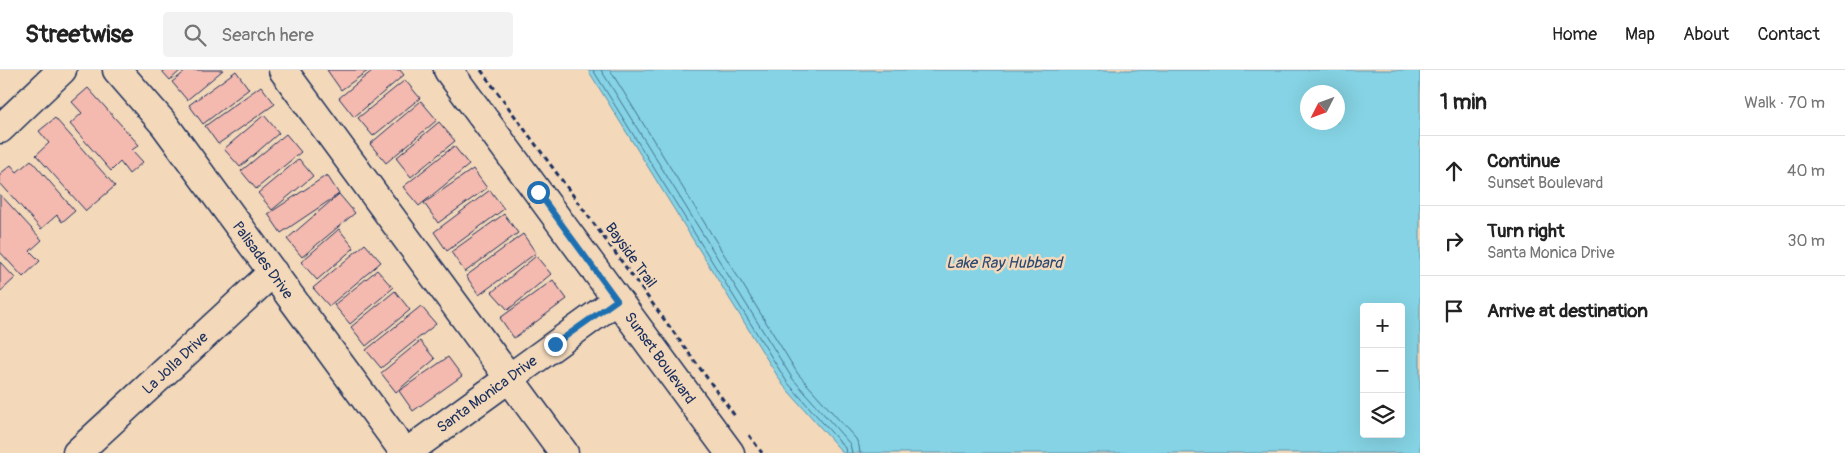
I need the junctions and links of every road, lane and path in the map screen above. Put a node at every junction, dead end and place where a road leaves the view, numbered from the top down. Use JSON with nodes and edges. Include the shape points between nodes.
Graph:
{"nodes":[{"id":1,"x":62,"y":70,"type":"edge"},
{"id":2,"x":117,"y":70,"type":"edge"},
{"id":3,"x":283,"y":70,"type":"edge"},
{"id":4,"x":448,"y":70,"type":"edge"},
{"id":5,"x":481,"y":70,"type":"edge"},
{"id":6,"x":0,"y":129,"type":"edge"},
{"id":7,"x":272,"y":272,"type":"junction"},
{"id":8,"x":617,"y":300,"type":"junction"},
{"id":9,"x":509,"y":377,"type":"junction"},
{"id":10,"x":739,"y":421,"type":"dead end"},
{"id":11,"x":744,"y":429,"type":"dead end"},
{"id":12,"x":77,"y":453,"type":"edge"},
{"id":13,"x":406,"y":453,"type":"edge"},
{"id":14,"x":564,"y":453,"type":"edge"},
{"id":15,"x":730,"y":453,"type":"edge"},
{"id":16,"x":762,"y":453,"type":"edge"}],
"edges":[{"from":1,"to":6,"type":"street"},
{"from":2,"to":7,"type":"street","name":"Palisades Drive","via":[[159,117]]},
{"from":3,"to":9,"type":"street"},
{"from":4,"to":8,"type":"street","name":"Sunset Boulevard"},
{"from":5,"to":10,"type":"path","name":"Bayside Trail"},
{"from":7,"to":12,"type":"street","name":"La Jolla Drive"},
{"from":7,"to":13,"type":"street","name":"Palisades Drive"},
{"from":8,"to":9,"type":"street","name":"Santa Monica Drive"},
{"from":8,"to":15,"type":"street","name":"Sunset Boulevard"},
{"from":9,"to":13,"type":"street","name":"Santa Monica Drive"},
{"from":9,"to":14,"type":"street"},
{"from":11,"to":16,"type":"path"}]}
